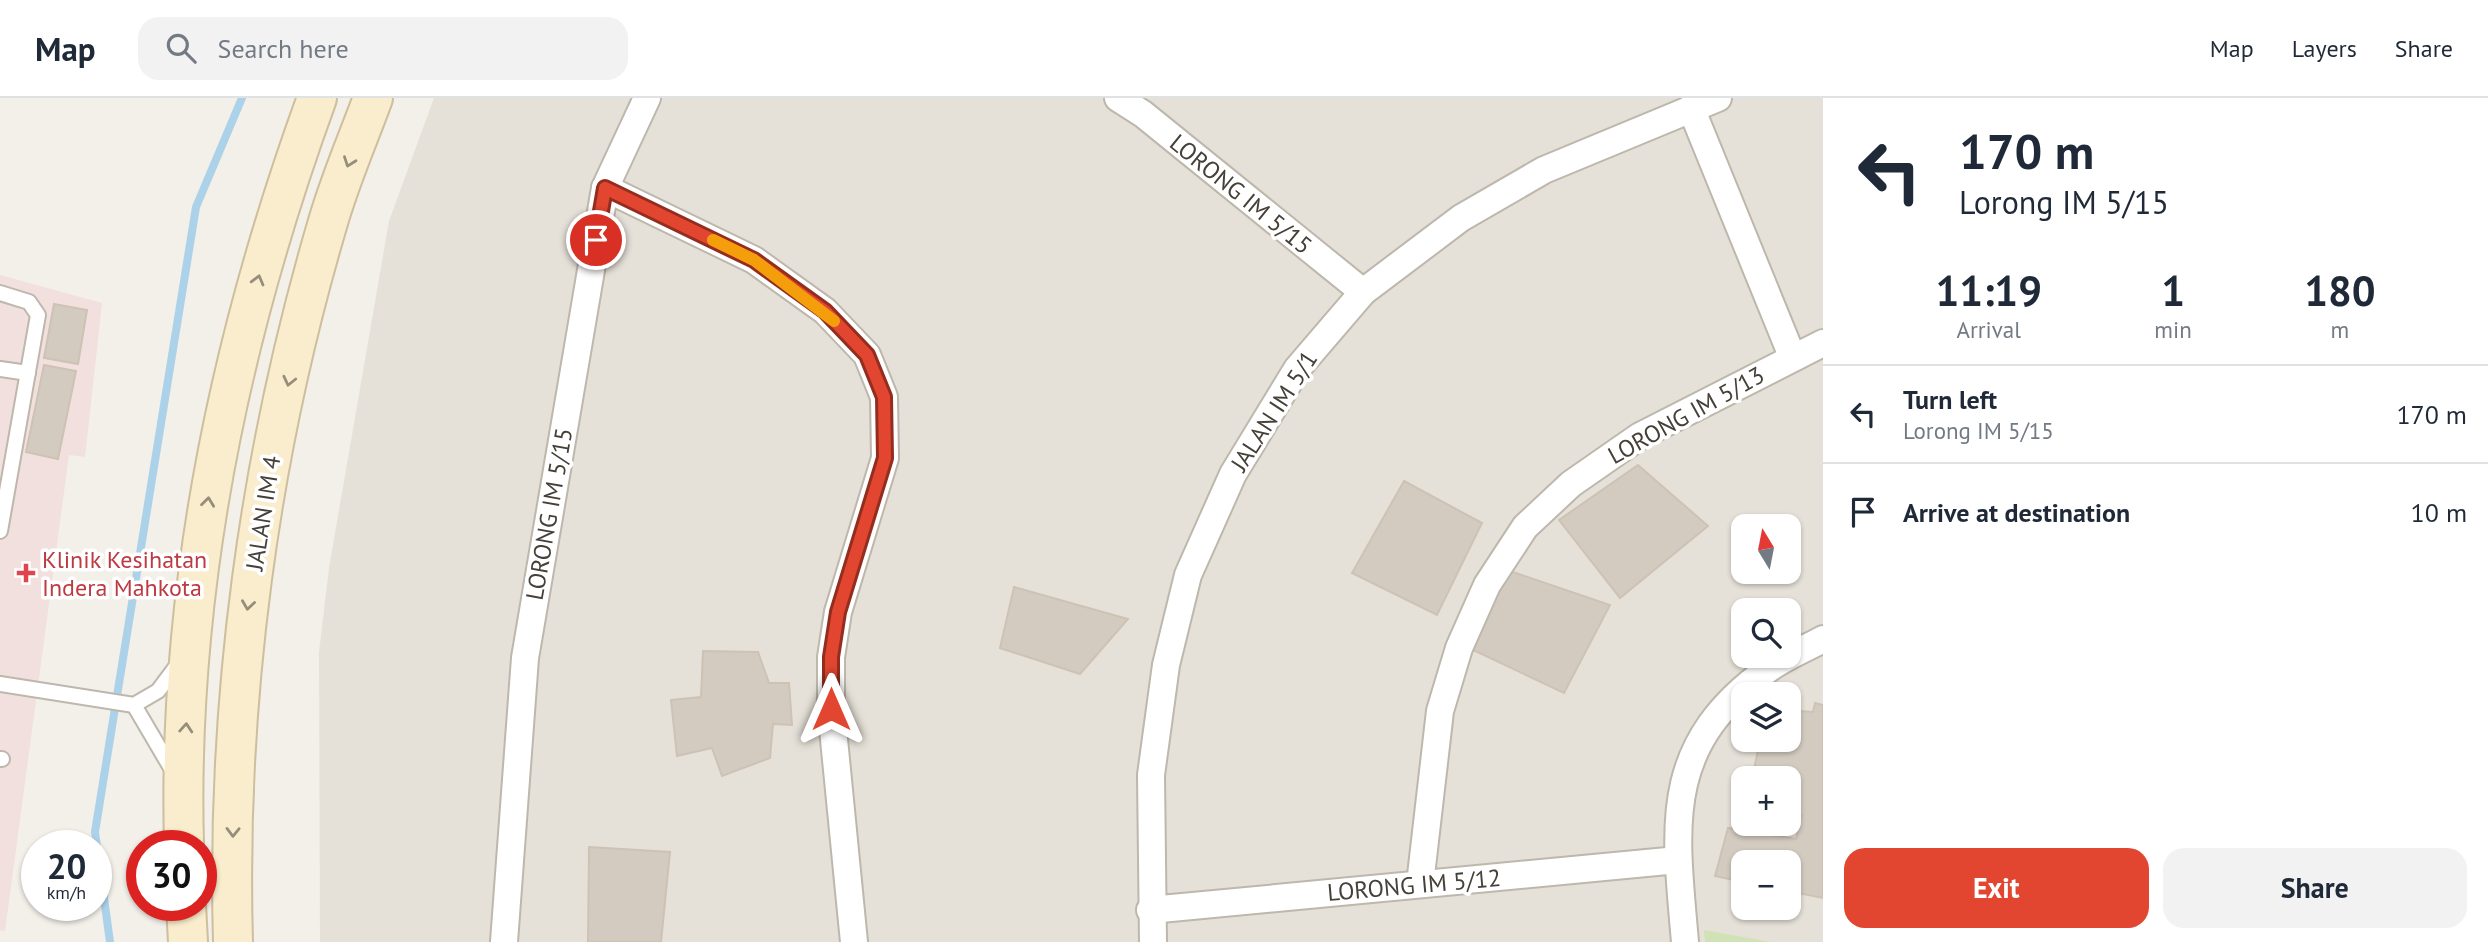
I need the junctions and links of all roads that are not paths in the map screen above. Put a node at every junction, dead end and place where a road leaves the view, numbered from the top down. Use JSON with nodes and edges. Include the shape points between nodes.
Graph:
{"nodes":[{"id":1,"x":317,"y":98,"type":"edge"},
{"id":2,"x":373,"y":98,"type":"edge"},
{"id":3,"x":648,"y":98,"type":"edge"},
{"id":4,"x":1118,"y":98,"type":"edge"},
{"id":5,"x":1718,"y":98,"type":"edge"},
{"id":6,"x":1149,"y":106,"type":"edge"},
{"id":7,"x":1691,"y":108,"type":"junction"},
{"id":8,"x":605,"y":188,"type":"junction"},
{"id":9,"x":1363,"y":292,"type":"junction"},
{"id":10,"x":0,"y":293,"type":"edge"},
{"id":11,"x":1823,"y":343,"type":"edge"},
{"id":12,"x":1792,"y":356,"type":"junction"},
{"id":13,"x":0,"y":369,"type":"edge"},
{"id":14,"x":28,"y":373,"type":"junction"},
{"id":15,"x":4,"y":490,"type":"edge"},
{"id":16,"x":0,"y":531,"type":"edge"},
{"id":17,"x":1823,"y":639,"type":"edge"},
{"id":18,"x":191,"y":644,"type":"junction"},
{"id":19,"x":0,"y":684,"type":"edge"},
{"id":20,"x":130,"y":704,"type":"junction"},
{"id":21,"x":183,"y":783,"type":"junction"},
{"id":22,"x":184,"y":830,"type":"edge"},
{"id":23,"x":1678,"y":860,"type":"junction"},
{"id":24,"x":1420,"y":884,"type":"junction"},
{"id":25,"x":1150,"y":910,"type":"junction"},
{"id":26,"x":187,"y":921,"type":"edge"},
{"id":27,"x":188,"y":942,"type":"edge"},
{"id":28,"x":233,"y":942,"type":"edge"},
{"id":29,"x":505,"y":942,"type":"edge"},
{"id":30,"x":854,"y":942,"type":"edge"},
{"id":31,"x":1153,"y":942,"type":"edge"},
{"id":32,"x":1685,"y":942,"type":"edge"}],
"edges":[{"from":18,"to":1,"type":"street","one_way":true,"via":[[210,486],[239,350],[278,205]]},
{"from":2,"to":28,"type":"street","name":"JALAN IM 4","one_way":true,"via":[[328,221],[267,475],[244,636],[234,786]]},
{"from":3,"to":8,"type":"street","name":"LORONG IM 5/15"},
{"from":4,"to":6,"type":"street","name":"LORONG IM 5/15"},
{"from":5,"to":7,"type":"street","name":"JALAN IM 5/1"},
{"from":6,"to":9,"type":"street","name":"LORONG IM 5/15"},
{"from":7,"to":9,"type":"street","name":"JALAN IM 5/1","via":[[1544,170],[1461,218]]},
{"from":7,"to":12,"type":"street"},
{"from":8,"to":29,"type":"street","name":"LORONG IM 5/15","via":[[525,658]]},
{"from":8,"to":30,"type":"street","via":[[754,260],[825,311],[867,355],[884,397],[885,458],[838,612],[831,657],[831,709]]},
{"from":9,"to":25,"type":"street","name":"JALAN IM 5/1","via":[[1297,369],[1233,474],[1188,575],[1166,665],[1150,775]]},
{"from":10,"to":14,"type":"lane","via":[[35,307],[38,315]]},
{"from":11,"to":12,"type":"street","name":"LORONG IM 5/13"},
{"from":12,"to":24,"type":"street","name":"LORONG IM 5/13","via":[[1640,436],[1571,484],[1525,527],[1487,585],[1459,648],[1440,711]]},
{"from":13,"to":14,"type":"lane"},
{"from":14,"to":15,"type":"lane"},
{"from":15,"to":16,"type":"lane"},
{"from":17,"to":23,"type":"street","via":[[1769,668],[1712,721],[1692,756],[1679,795]]},
{"from":18,"to":20,"type":"lane","via":[[158,691]]},
{"from":21,"to":18,"type":"street","one_way":true},
{"from":19,"to":20,"type":"lane"},
{"from":20,"to":21,"type":"lane"},
{"from":21,"to":22,"type":"street"},
{"from":23,"to":24,"type":"street","name":"LORONG IM 5/12"},
{"from":23,"to":32,"type":"street"},
{"from":24,"to":25,"type":"street","name":"LORONG IM 5/12"},
{"from":25,"to":31,"type":"street","name":"JALAN IM 5/1"},
{"from":26,"to":27,"type":"street"}]}
